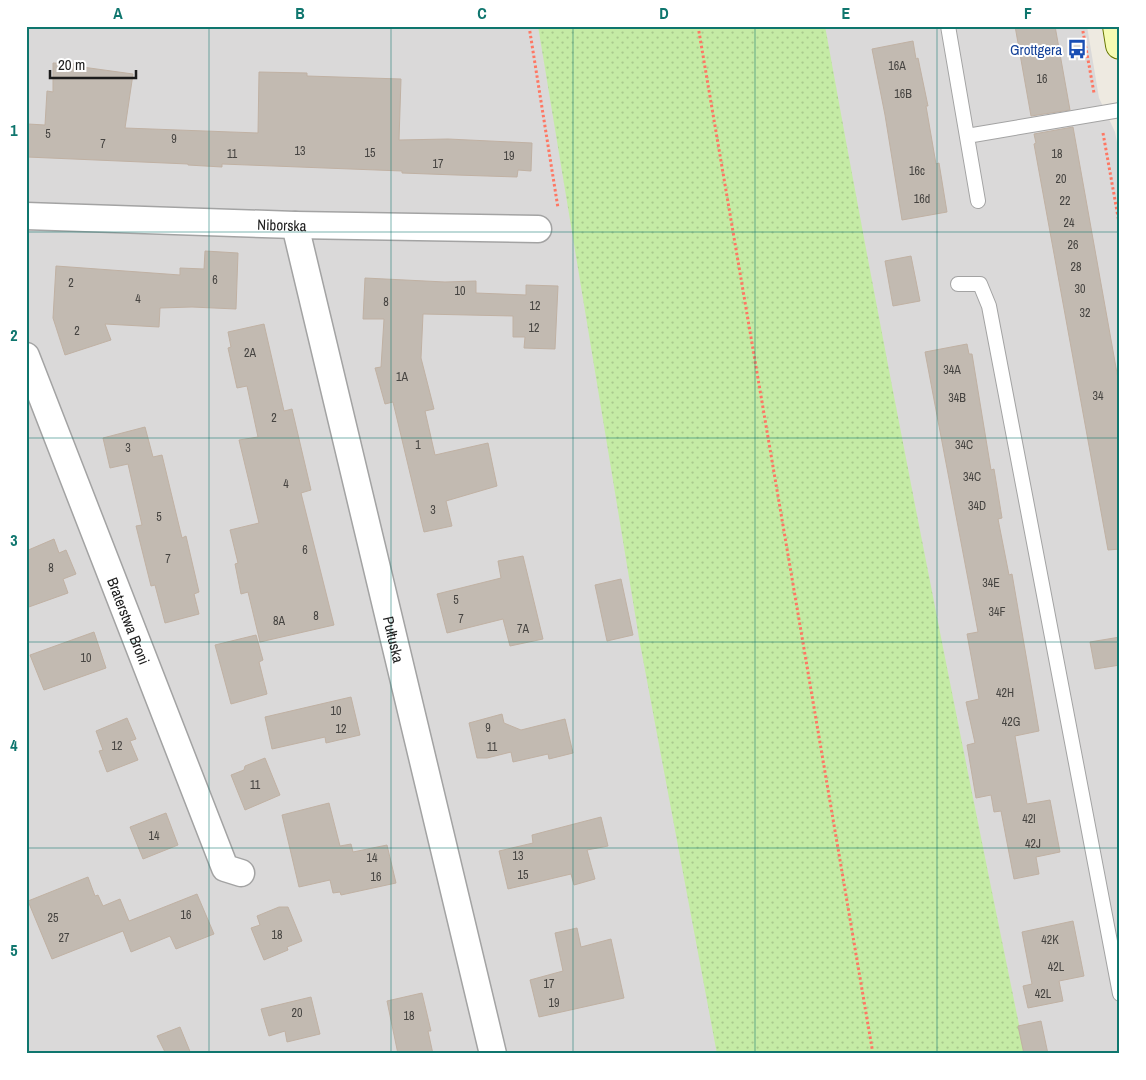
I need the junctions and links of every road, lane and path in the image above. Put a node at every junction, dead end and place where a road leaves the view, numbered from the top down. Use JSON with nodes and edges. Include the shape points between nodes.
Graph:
{"nodes":[{"id":1,"x":529,"y":26,"type":"edge"},
{"id":2,"x":698,"y":26,"type":"edge"},
{"id":3,"x":948,"y":26,"type":"edge"},
{"id":4,"x":1116,"y":26,"type":"edge"},
{"id":5,"x":1120,"y":44,"type":"edge"},
{"id":6,"x":1120,"y":110,"type":"edge"},
{"id":7,"x":967,"y":136,"type":"junction"},
{"id":8,"x":978,"y":201,"type":"dead end"},
{"id":9,"x":26,"y":216,"type":"edge"},
{"id":10,"x":295,"y":226,"type":"junction"},
{"id":11,"x":538,"y":230,"type":"joint"},
{"id":12,"x":958,"y":284,"type":"dead end"},
{"id":13,"x":26,"y":356,"type":"edge"},
{"id":14,"x":241,"y":873,"type":"dead end"},
{"id":15,"x":1120,"y":994,"type":"edge"},
{"id":16,"x":493,"y":1054,"type":"edge"},
{"id":17,"x":873,"y":1054,"type":"edge"}],
"edges":[{"from":1,"to":11,"type":"path","via":[[558,211]]},
{"from":2,"to":17,"type":"path"},
{"from":3,"to":7,"type":"lane"},
{"from":4,"to":5,"type":"main road"},
{"from":6,"to":7,"type":"lane"},
{"from":7,"to":8,"type":"lane"},
{"from":9,"to":10,"type":"street","name":"Niborska"},
{"from":10,"to":11,"type":"street","name":"Niborska"},
{"from":10,"to":16,"type":"street","name":"Pułtuska"},
{"from":12,"to":15,"type":"lane","via":[[980,284],[989,306]]},
{"from":13,"to":14,"type":"street","name":"Braterstwa Broni","via":[[225,868]]}]}
